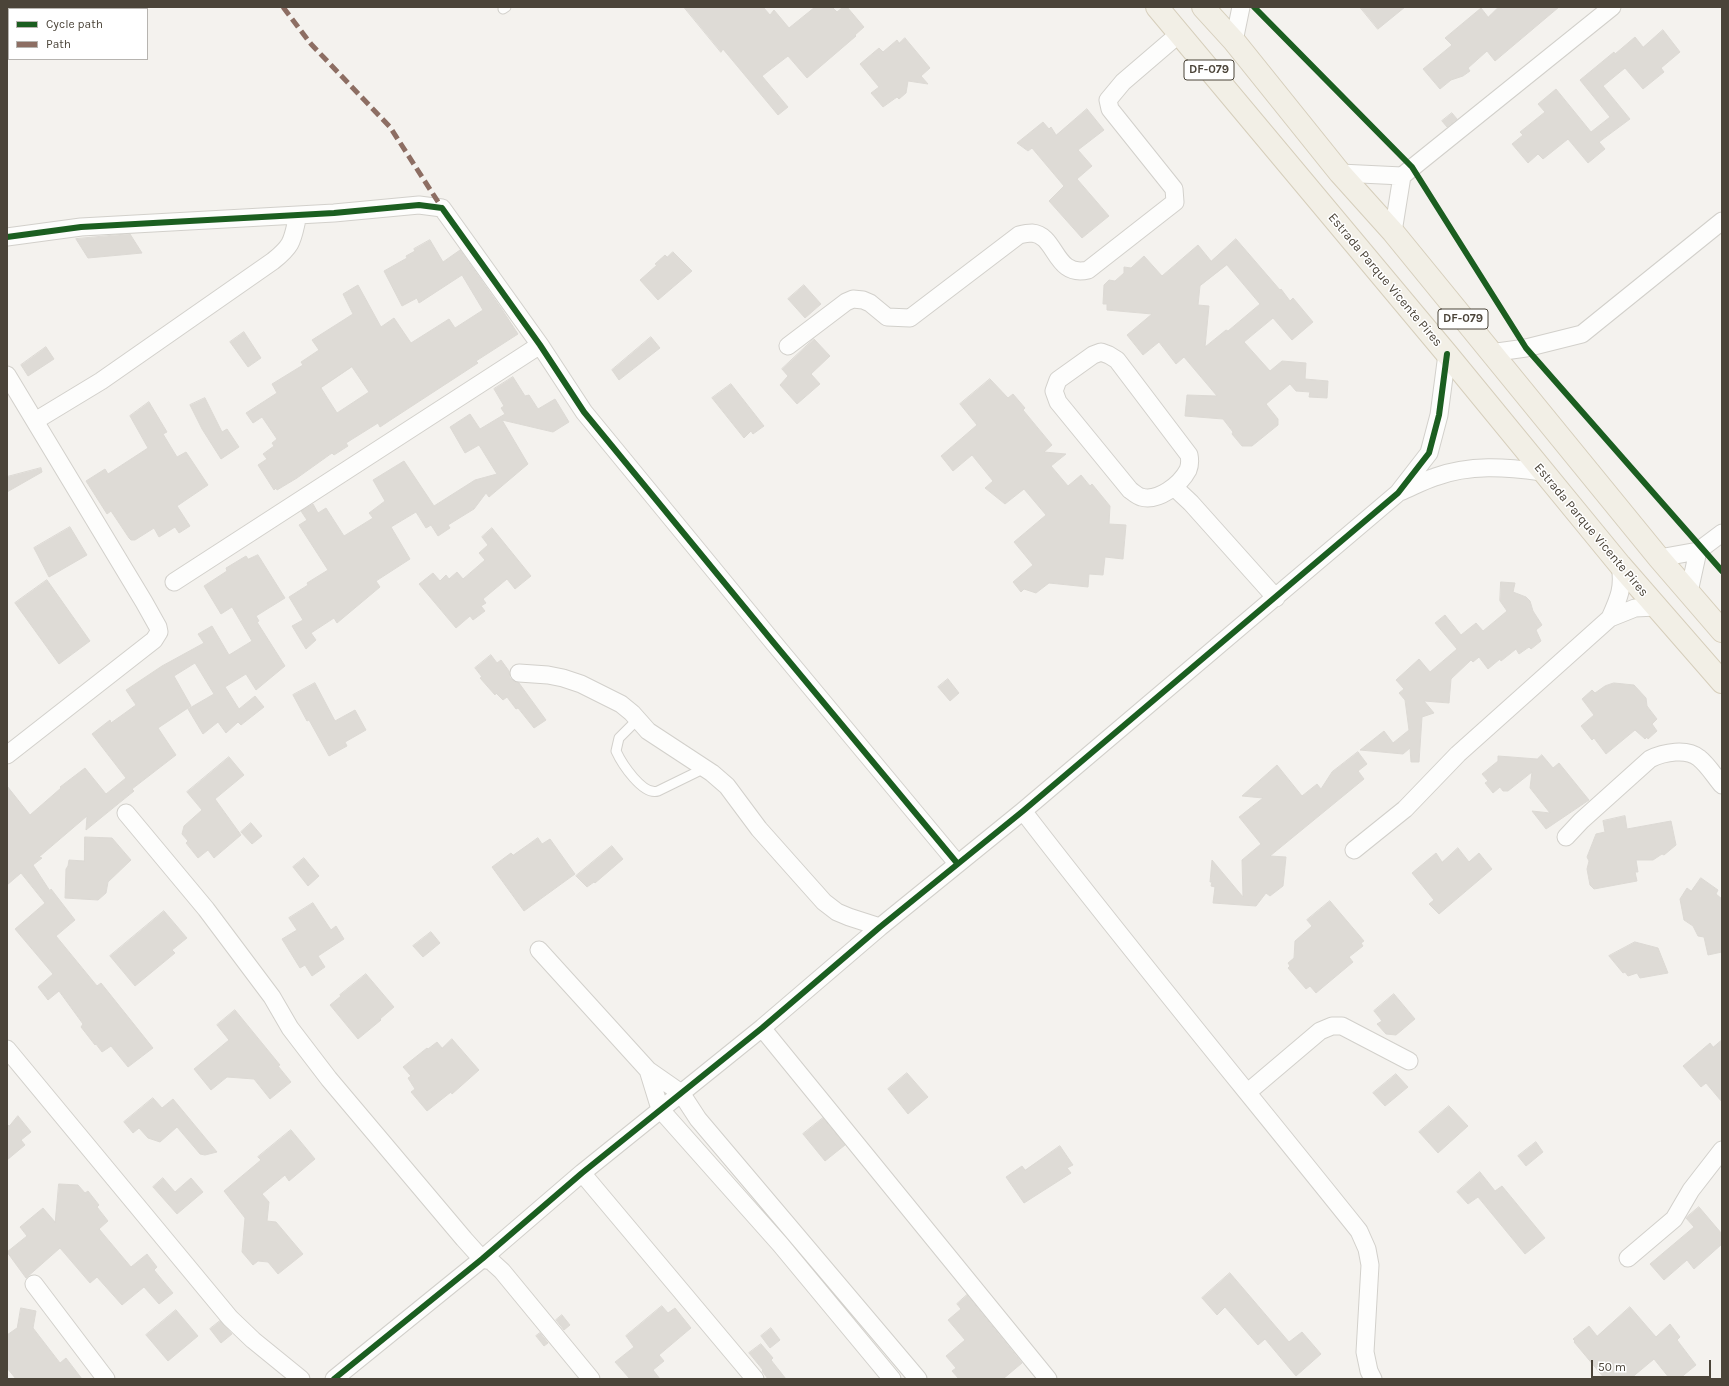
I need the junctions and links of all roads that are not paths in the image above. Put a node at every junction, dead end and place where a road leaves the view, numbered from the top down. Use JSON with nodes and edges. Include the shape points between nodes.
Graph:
{"nodes":[{"id":1,"x":1157,"y":7,"type":"edge"},
{"id":2,"x":1203,"y":7,"type":"edge"},
{"id":3,"x":1241,"y":7,"type":"edge"},
{"id":4,"x":1612,"y":7,"type":"edge"},
{"id":5,"x":1179,"y":34,"type":"junction"},
{"id":6,"x":1234,"y":41,"type":"junction"},
{"id":7,"x":1340,"y":173,"type":"junction"},
{"id":8,"x":1402,"y":176,"type":"junction"},
{"id":9,"x":298,"y":215,"type":"junction"},
{"id":10,"x":1722,"y":221,"type":"edge"},
{"id":11,"x":1393,"y":232,"type":"junction"},
{"id":12,"x":7,"y":237,"type":"edge"},
{"id":13,"x":540,"y":345,"type":"junction"},
{"id":14,"x":788,"y":346,"type":"dead end"},
{"id":15,"x":1490,"y":353,"type":"junction"},
{"id":16,"x":1447,"y":354,"type":"junction"},
{"id":17,"x":7,"y":375,"type":"edge"},
{"id":18,"x":35,"y":421,"type":"junction"},
{"id":19,"x":1542,"y":472,"type":"junction"},
{"id":20,"x":1174,"y":487,"type":"junction"},
{"id":21,"x":1398,"y":493,"type":"junction"},
{"id":22,"x":1722,"y":533,"type":"edge"},
{"id":23,"x":1698,"y":551,"type":"junction"},
{"id":24,"x":1659,"y":558,"type":"junction"},
{"id":25,"x":1620,"y":565,"type":"junction"},
{"id":26,"x":174,"y":582,"type":"dead end"},
{"id":27,"x":1689,"y":592,"type":"junction"},
{"id":28,"x":1276,"y":598,"type":"junction"},
{"id":29,"x":1656,"y":607,"type":"junction"},
{"id":30,"x":1610,"y":618,"type":"junction"},
{"id":31,"x":1722,"y":631,"type":"edge"},
{"id":32,"x":519,"y":673,"type":"dead end"},
{"id":33,"x":1722,"y":682,"type":"edge"},
{"id":34,"x":638,"y":719,"type":"junction"},
{"id":35,"x":7,"y":754,"type":"edge"},
{"id":36,"x":704,"y":768,"type":"junction"},
{"id":37,"x":1722,"y":786,"type":"edge"},
{"id":38,"x":1023,"y":811,"type":"junction"},
{"id":39,"x":126,"y":813,"type":"dead end"},
{"id":40,"x":1566,"y":837,"type":"dead end"},
{"id":41,"x":1354,"y":850,"type":"dead end"},
{"id":42,"x":957,"y":863,"type":"junction"},
{"id":43,"x":880,"y":926,"type":"junction"},
{"id":44,"x":539,"y":950,"type":"dead end"},
{"id":45,"x":762,"y":1028,"type":"junction"},
{"id":46,"x":7,"y":1049,"type":"edge"},
{"id":47,"x":1409,"y":1061,"type":"dead end"},
{"id":48,"x":648,"y":1070,"type":"junction"},
{"id":49,"x":1248,"y":1092,"type":"junction"},
{"id":50,"x":681,"y":1093,"type":"junction"},
{"id":51,"x":660,"y":1109,"type":"junction"},
{"id":52,"x":1722,"y":1150,"type":"edge"},
{"id":53,"x":582,"y":1173,"type":"junction"},
{"id":54,"x":794,"y":1232,"type":"junction"},
{"id":55,"x":780,"y":1244,"type":"junction"},
{"id":56,"x":482,"y":1258,"type":"junction"},
{"id":57,"x":1628,"y":1258,"type":"dead end"},
{"id":58,"x":34,"y":1284,"type":"dead end"},
{"id":59,"x":847,"y":1294,"type":"junction"},
{"id":60,"x":832,"y":1307,"type":"junction"},
{"id":61,"x":902,"y":1360,"type":"junction"},
{"id":62,"x":890,"y":1375,"type":"edge"},
{"id":63,"x":1043,"y":1378,"type":"edge"},
{"id":64,"x":106,"y":1379,"type":"edge"},
{"id":65,"x":301,"y":1379,"type":"edge"},
{"id":66,"x":334,"y":1379,"type":"edge"},
{"id":67,"x":591,"y":1379,"type":"edge"},
{"id":68,"x":755,"y":1379,"type":"edge"},
{"id":69,"x":918,"y":1379,"type":"edge"},
{"id":70,"x":1373,"y":1379,"type":"edge"}],
"edges":[{"from":1,"to":5,"type":"main road","name":"Estrada Parque Vicente Pires","number":"DF-079"},
{"from":2,"to":6,"type":"main road","number":"DF-079"},
{"from":3,"to":6,"type":"street"},
{"from":4,"to":8,"type":"street"},
{"from":5,"to":14,"type":"street","via":[[1123,82],[1108,100],[1110,110],[1174,189],[1174,202],[1088,270],[1077,272],[1067,268],[1044,239],[1035,234],[1019,235],[910,318],[887,317],[870,303],[853,299]]},
{"from":5,"to":16,"type":"main road","name":"Estrada Parque Vicente Pires","number":"DF-079"},
{"from":6,"to":7,"type":"main road","number":"DF-079"},
{"from":7,"to":8,"type":"street"},
{"from":7,"to":11,"type":"main road","number":"DF-079"},
{"from":8,"to":11,"type":"street"},
{"from":9,"to":12,"type":"street","via":[[81,227]]},
{"from":9,"to":13,"type":"street","via":[[418,205],[442,208]]},
{"from":9,"to":18,"type":"street","via":[[287,250],[273,261],[101,381]]},
{"from":10,"to":15,"type":"street","via":[[1582,334],[1526,348]]},
{"from":11,"to":15,"type":"main road","number":"DF-079"},
{"from":13,"to":26,"type":"street"},
{"from":13,"to":42,"type":"street","via":[[574,400],[592,423]]},
{"from":15,"to":24,"type":"main road","number":"DF-079"},
{"from":16,"to":19,"type":"main road","name":"Estrada Parque Vicente Pires","number":"DF-079"},
{"from":16,"to":21,"type":"street","via":[[1439,415],[1429,453]]},
{"from":17,"to":18,"type":"street"},
{"from":18,"to":35,"type":"street","via":[[144,602],[159,632],[154,640]]},
{"from":19,"to":21,"type":"street","via":[[1484,467],[1462,470],[1435,477]]},
{"from":19,"to":25,"type":"main road","name":"Estrada Parque Vicente Pires","number":"DF-079"},
{"from":20,"to":20,"type":"street","via":[[1149,498],[1140,497],[1130,490],[1058,402],[1054,391],[1058,380],[1101,352],[1117,360],[1189,455],[1187,472]]},
{"from":20,"to":28,"type":"street"},
{"from":21,"to":28,"type":"street"},
{"from":22,"to":23,"type":"street"},
{"from":23,"to":24,"type":"street"},
{"from":23,"to":27,"type":"street"},
{"from":24,"to":27,"type":"main road","number":"DF-079"},
{"from":25,"to":29,"type":"main road","name":"Estrada Parque Vicente Pires","number":"DF-079"},
{"from":25,"to":30,"type":"street","via":[[1623,579],[1621,593]]},
{"from":27,"to":31,"type":"main road","number":"DF-079"},
{"from":28,"to":38,"type":"street"},
{"from":29,"to":30,"type":"street","via":[[1635,608]]},
{"from":29,"to":33,"type":"main road","name":"Estrada Parque Vicente Pires","number":"DF-079"},
{"from":30,"to":41,"type":"street","via":[[1458,754],[1405,809]]},
{"from":32,"to":34,"type":"street","via":[[548,675],[581,684],[621,704]]},
{"from":34,"to":36,"type":"street","via":[[648,731]]},
{"from":34,"to":36,"type":"lane","via":[[619,738],[616,751],[635,780],[647,790],[654,793]]},
{"from":36,"to":43,"type":"street","via":[[727,786],[759,829],[824,902],[849,917]]},
{"from":37,"to":40,"type":"street","via":[[1700,758],[1682,752],[1664,753],[1650,758],[1580,821]]},
{"from":38,"to":42,"type":"street"},
{"from":38,"to":49,"type":"street","via":[[1103,915]]},
{"from":39,"to":56,"type":"street","via":[[206,909],[329,1079]]},
{"from":42,"to":43,"type":"street"},
{"from":43,"to":45,"type":"street"},
{"from":44,"to":48,"type":"street"},
{"from":45,"to":50,"type":"street"},
{"from":45,"to":63,"type":"street"},
{"from":46,"to":65,"type":"street","via":[[230,1318]]},
{"from":47,"to":49,"type":"street","via":[[1348,1028],[1332,1026],[1320,1031]]},
{"from":48,"to":50,"type":"street"},
{"from":48,"to":51,"type":"street"},
{"from":49,"to":70,"type":"street","via":[[1359,1231],[1367,1249],[1370,1265],[1365,1352]]},
{"from":50,"to":51,"type":"street"},
{"from":50,"to":54,"type":"street","via":[[698,1120]]},
{"from":51,"to":53,"type":"street"},
{"from":51,"to":55,"type":"street"},
{"from":52,"to":57,"type":"street","via":[[1691,1190],[1674,1219]]},
{"from":53,"to":56,"type":"street"},
{"from":53,"to":68,"type":"street"},
{"from":54,"to":55,"type":"street"},
{"from":54,"to":59,"type":"street"},
{"from":55,"to":60,"type":"street"},
{"from":56,"to":66,"type":"street"},
{"from":56,"to":67,"type":"street","via":[[502,1271]]},
{"from":58,"to":64,"type":"street"},
{"from":59,"to":60,"type":"street"},
{"from":59,"to":61,"type":"street"},
{"from":60,"to":62,"type":"street"},
{"from":61,"to":62,"type":"street"},
{"from":61,"to":69,"type":"street"}]}
